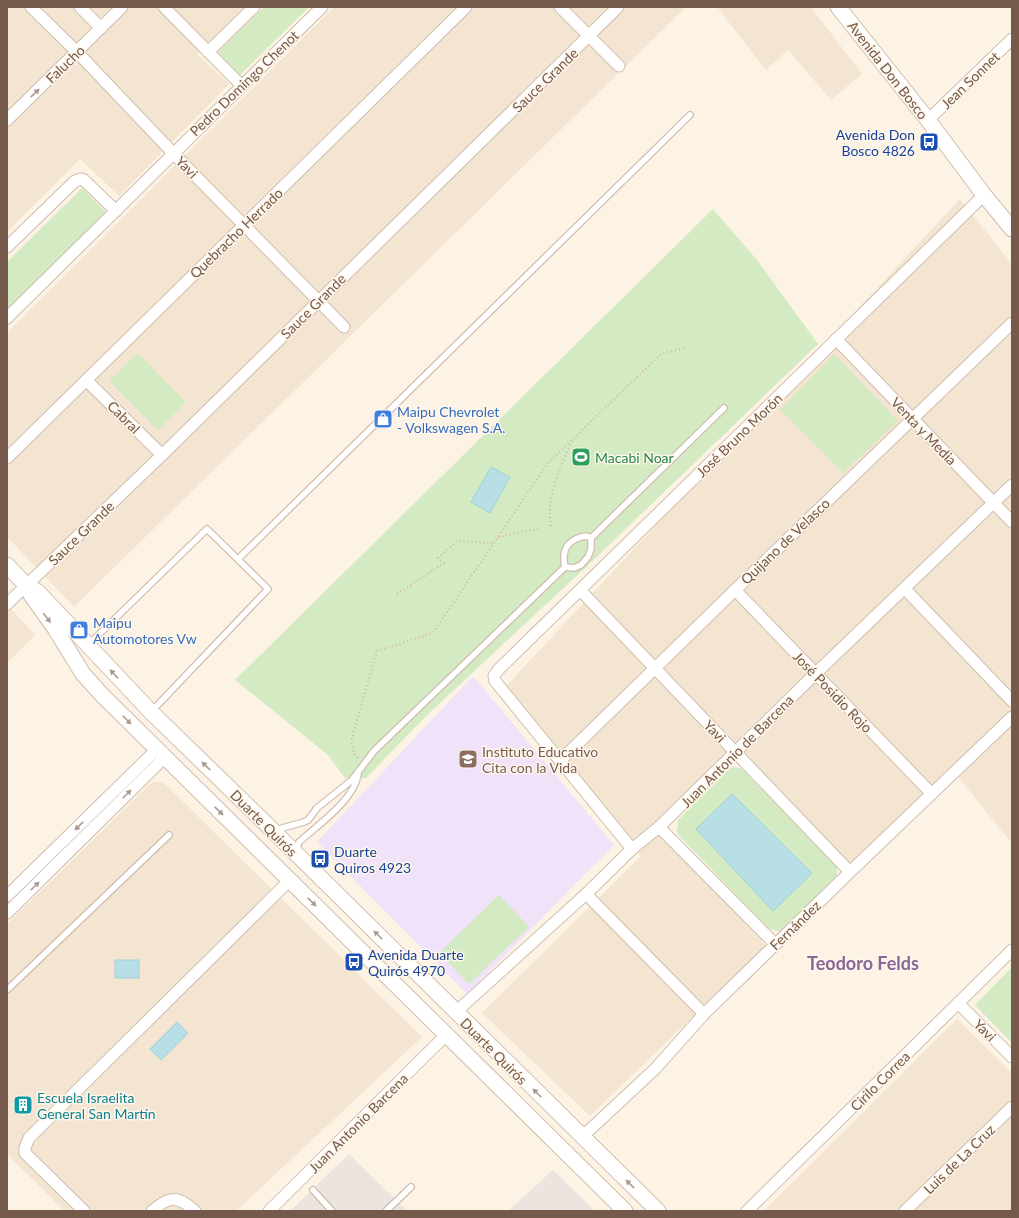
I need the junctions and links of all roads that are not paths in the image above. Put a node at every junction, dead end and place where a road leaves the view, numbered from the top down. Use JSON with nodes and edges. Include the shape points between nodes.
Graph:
{"nodes":[{"id":1,"x":31,"y":7,"type":"edge"},
{"id":2,"x":80,"y":7,"type":"edge"},
{"id":3,"x":122,"y":7,"type":"edge"},
{"id":4,"x":164,"y":7,"type":"edge"},
{"id":5,"x":254,"y":7,"type":"edge"},
{"id":6,"x":322,"y":7,"type":"edge"},
{"id":7,"x":466,"y":7,"type":"edge"},
{"id":8,"x":560,"y":7,"type":"edge"},
{"id":9,"x":618,"y":7,"type":"edge"},
{"id":10,"x":838,"y":7,"type":"edge"},
{"id":11,"x":101,"y":28,"type":"junction"},
{"id":12,"x":589,"y":36,"type":"junction"},
{"id":13,"x":1012,"y":39,"type":"edge"},
{"id":14,"x":77,"y":52,"type":"junction"},
{"id":15,"x":208,"y":52,"type":"junction"},
{"id":16,"x":620,"y":66,"type":"dead end"},
{"id":17,"x":242,"y":86,"type":"junction"},
{"id":18,"x":690,"y":115,"type":"dead end"},
{"id":19,"x":7,"y":120,"type":"edge"},
{"id":20,"x":928,"y":120,"type":"junction"},
{"id":21,"x":173,"y":153,"type":"junction"},
{"id":22,"x":984,"y":195,"type":"junction"},
{"id":23,"x":116,"y":211,"type":"junction"},
{"id":24,"x":244,"y":225,"type":"junction"},
{"id":25,"x":1012,"y":229,"type":"edge"},
{"id":26,"x":7,"y":246,"type":"edge"},
{"id":27,"x":318,"y":301,"type":"junction"},
{"id":28,"x":7,"y":318,"type":"edge"},
{"id":29,"x":1012,"y":323,"type":"edge"},
{"id":30,"x":344,"y":326,"type":"dead end"},
{"id":31,"x":836,"y":339,"type":"junction"},
{"id":32,"x":86,"y":380,"type":"junction"},
{"id":33,"x":724,"y":408,"type":"dead end"},
{"id":34,"x":912,"y":419,"type":"junction"},
{"id":35,"x":162,"y":455,"type":"junction"},
{"id":36,"x":7,"y":458,"type":"edge"},
{"id":37,"x":1012,"y":485,"type":"edge"},
{"id":38,"x":993,"y":503,"type":"junction"},
{"id":39,"x":1012,"y":522,"type":"edge"},
{"id":40,"x":590,"y":538,"type":"junction"},
{"id":41,"x":238,"y":559,"type":"junction"},
{"id":42,"x":7,"y":565,"type":"edge"},
{"id":43,"x":565,"y":566,"type":"junction"},
{"id":44,"x":26,"y":585,"type":"junction"},
{"id":45,"x":905,"y":589,"type":"junction"},
{"id":46,"x":580,"y":590,"type":"junction"},
{"id":47,"x":735,"y":590,"type":"junction"},
{"id":48,"x":7,"y":604,"type":"edge"},
{"id":49,"x":88,"y":645,"type":"junction"},
{"id":50,"x":655,"y":669,"type":"junction"},
{"id":51,"x":815,"y":674,"type":"junction"},
{"id":52,"x":1012,"y":701,"type":"edge"},
{"id":53,"x":151,"y":712,"type":"junction"},
{"id":54,"x":1012,"y":717,"type":"edge"},
{"id":55,"x":161,"y":753,"type":"junction"},
{"id":56,"x":735,"y":753,"type":"junction"},
{"id":57,"x":560,"y":761,"type":"junction"},
{"id":58,"x":358,"y":775,"type":"junction"},
{"id":59,"x":931,"y":793,"type":"junction"},
{"id":60,"x":659,"y":827,"type":"junction"},
{"id":61,"x":272,"y":831,"type":"junction"},
{"id":62,"x":169,"y":835,"type":"dead end"},
{"id":63,"x":632,"y":849,"type":"junction"},
{"id":64,"x":296,"y":854,"type":"junction"},
{"id":65,"x":850,"y":872,"type":"junction"},
{"id":66,"x":290,"y":880,"type":"junction"},
{"id":67,"x":586,"y":894,"type":"junction"},
{"id":68,"x":7,"y":896,"type":"edge"},
{"id":69,"x":7,"y":913,"type":"edge"},
{"id":70,"x":775,"y":944,"type":"junction"},
{"id":71,"x":1012,"y":950,"type":"edge"},
{"id":72,"x":7,"y":990,"type":"edge"},
{"id":73,"x":958,"y":1003,"type":"junction"},
{"id":74,"x":456,"y":1012,"type":"junction"},
{"id":75,"x":704,"y":1014,"type":"junction"},
{"id":76,"x":447,"y":1034,"type":"junction"},
{"id":77,"x":1012,"y":1057,"type":"edge"},
{"id":78,"x":1012,"y":1107,"type":"edge"},
{"id":79,"x":582,"y":1137,"type":"junction"},
{"id":80,"x":411,"y":1187,"type":"dead end"},
{"id":81,"x":312,"y":1190,"type":"dead end"},
{"id":82,"x":84,"y":1211,"type":"edge"},
{"id":83,"x":152,"y":1211,"type":"edge"},
{"id":84,"x":195,"y":1211,"type":"edge"},
{"id":85,"x":269,"y":1211,"type":"edge"},
{"id":86,"x":332,"y":1211,"type":"edge"},
{"id":87,"x":386,"y":1211,"type":"edge"},
{"id":88,"x":625,"y":1211,"type":"edge"},
{"id":89,"x":658,"y":1211,"type":"edge"},
{"id":90,"x":747,"y":1211,"type":"edge"},
{"id":91,"x":905,"y":1211,"type":"edge"}],
"edges":[{"from":1,"to":14,"type":"street","name":"Yavi"},
{"from":2,"to":11,"type":"street"},
{"from":3,"to":11,"type":"street","name":"Falucho"},
{"from":4,"to":15,"type":"street"},
{"from":5,"to":15,"type":"street"},
{"from":6,"to":17,"type":"street","name":"Pedro Domingo Chenot"},
{"from":7,"to":24,"type":"street","name":"Quebracho Herrado"},
{"from":8,"to":12,"type":"street"},
{"from":9,"to":12,"type":"street","name":"Sauce Grande"},
{"from":10,"to":20,"type":"main road","name":"Avenida Don Bosco"},
{"from":11,"to":14,"type":"street","name":"Falucho"},
{"from":12,"to":16,"type":"street"},
{"from":12,"to":27,"type":"street","name":"Sauce Grande"},
{"from":13,"to":20,"type":"street","name":"Jean Sonnet"},
{"from":19,"to":14,"type":"street","name":"Falucho","one_way":true},
{"from":14,"to":21,"type":"street","name":"Yavi"},
{"from":15,"to":17,"type":"street"},
{"from":17,"to":21,"type":"street","name":"Pedro Domingo Chenot"},
{"from":18,"to":41,"type":"lane"},
{"from":20,"to":22,"type":"main road","name":"Avenida Don Bosco"},
{"from":21,"to":23,"type":"street","name":"Pedro Domingo Chenot"},
{"from":21,"to":24,"type":"street","name":"Yavi"},
{"from":22,"to":25,"type":"main road","name":"Avenida Don Bosco"},
{"from":22,"to":31,"type":"street","name":"José Bruno Morón"},
{"from":23,"to":26,"type":"street","via":[[80,178]]},
{"from":23,"to":28,"type":"street","name":"Pedro Domingo Chenot"},
{"from":24,"to":27,"type":"street","name":"Yavi"},
{"from":24,"to":32,"type":"street","name":"Quebracho Herrado"},
{"from":27,"to":30,"type":"street","name":"Yavi"},
{"from":27,"to":35,"type":"street","name":"Sauce Grande"},
{"from":29,"to":34,"type":"street","name":"Quijano de Velasco"},
{"from":31,"to":34,"type":"street","name":"Venta y Media"},
{"from":31,"to":46,"type":"street","name":"José Bruno Morón"},
{"from":32,"to":35,"type":"street","name":"Cabral"},
{"from":32,"to":36,"type":"street","name":"Quebracho Herrado"},
{"from":33,"to":40,"type":"lane"},
{"from":34,"to":38,"type":"street","name":"Venta y Media"},
{"from":34,"to":47,"type":"street","name":"Quijano de Velasco"},
{"from":35,"to":44,"type":"street","name":"Sauce Grande"},
{"from":37,"to":38,"type":"street","name":"Juan Antonio de Barcena"},
{"from":38,"to":39,"type":"street","name":"Venta y Media"},
{"from":38,"to":45,"type":"street","name":"Juan Antonio de Barcena"},
{"from":40,"to":43,"type":"lane","via":[[591,549],[581,566]]},
{"from":40,"to":43,"type":"lane","via":[[579,537],[567,545],[562,557]]},
{"from":41,"to":49,"type":"lane","via":[[207,529]]},
{"from":41,"to":53,"type":"lane","via":[[268,589]]},
{"from":42,"to":44,"type":"main road","name":"Duarte Quirós"},
{"from":43,"to":58,"type":"lane","via":[[374,751]]},
{"from":44,"to":48,"type":"street","name":"Sauce Grande"},
{"from":44,"to":49,"type":"main road","name":"Duarte Quirós","via":[[38,592]]},
{"from":44,"to":55,"type":"main road","name":"Duarte Quirós","one_way":true,"via":[[83,674]]},
{"from":45,"to":51,"type":"street","name":"Juan Antonio de Barcena"},
{"from":45,"to":52,"type":"street"},
{"from":46,"to":50,"type":"street","name":"Yavi"},
{"from":46,"to":57,"type":"street","name":"José Bruno Morón","via":[[494,676],[495,681]]},
{"from":47,"to":50,"type":"street","name":"Quijano de Velasco"},
{"from":47,"to":51,"type":"street","name":"José Posidio Rojo"},
{"from":53,"to":49,"type":"main road","name":"Duarte Quirós","one_way":true},
{"from":50,"to":56,"type":"street","name":"Yavi"},
{"from":50,"to":57,"type":"street","name":"Quijano de Velasco"},
{"from":51,"to":56,"type":"street","name":"Juan Antonio de Barcena"},
{"from":51,"to":59,"type":"street","name":"José Posidio Rojo"},
{"from":61,"to":53,"type":"main road","name":"Duarte Quirós","one_way":true},
{"from":54,"to":59,"type":"street","name":"Fernández"},
{"from":55,"to":66,"type":"main road","name":"Duarte Quirós","one_way":true},
{"from":55,"to":68,"type":"street","one_way":true},
{"from":69,"to":55,"type":"street","one_way":true},
{"from":56,"to":60,"type":"street","name":"Juan Antonio de Barcena"},
{"from":56,"to":65,"type":"street","name":"Yavi"},
{"from":57,"to":63,"type":"street"},
{"from":58,"to":61,"type":"lane","via":[[317,808],[308,820]]},
{"from":58,"to":64,"type":"lane","via":[[353,790],[344,802],[299,842]]},
{"from":59,"to":65,"type":"street","name":"Fernández"},
{"from":60,"to":63,"type":"street","name":"Juan Antonio de Barcena"},
{"from":60,"to":70,"type":"street"},
{"from":61,"to":64,"type":"main road","name":"Duarte Quirós"},
{"from":62,"to":72,"type":"lane"},
{"from":63,"to":67,"type":"street","name":"Juan Antonio de Barcena"},
{"from":74,"to":64,"type":"main road","name":"Duarte Quirós","one_way":true},
{"from":65,"to":70,"type":"street","name":"Fernández"},
{"from":66,"to":76,"type":"main road","name":"Duarte Quirós","one_way":true},
{"from":66,"to":82,"type":"street","via":[[29,1138],[25,1153]]},
{"from":67,"to":74,"type":"street","name":"Juan Antonio de Barcena"},
{"from":67,"to":75,"type":"street"},
{"from":70,"to":75,"type":"street","name":"Fernández"},
{"from":71,"to":73,"type":"street","name":"Cirilo Correa"},
{"from":73,"to":77,"type":"street","name":"Yavi"},
{"from":73,"to":90,"type":"street","name":"Cirilo Correa"},
{"from":79,"to":74,"type":"main road","name":"Duarte Quirós","one_way":true},
{"from":75,"to":79,"type":"street","name":"Fernández","via":[[655,1069]]},
{"from":76,"to":85,"type":"street","name":"Juan Antonio Barcena"},
{"from":76,"to":88,"type":"main road","name":"Duarte Quirós"},
{"from":78,"to":91,"type":"street","name":"Luis de La Cruz"},
{"from":89,"to":79,"type":"main road","name":"Duarte Quirós","one_way":true},
{"from":80,"to":87,"type":"lane"},
{"from":81,"to":86,"type":"lane"},
{"from":83,"to":84,"type":"street","via":[[168,1200],[181,1201]]}]}
